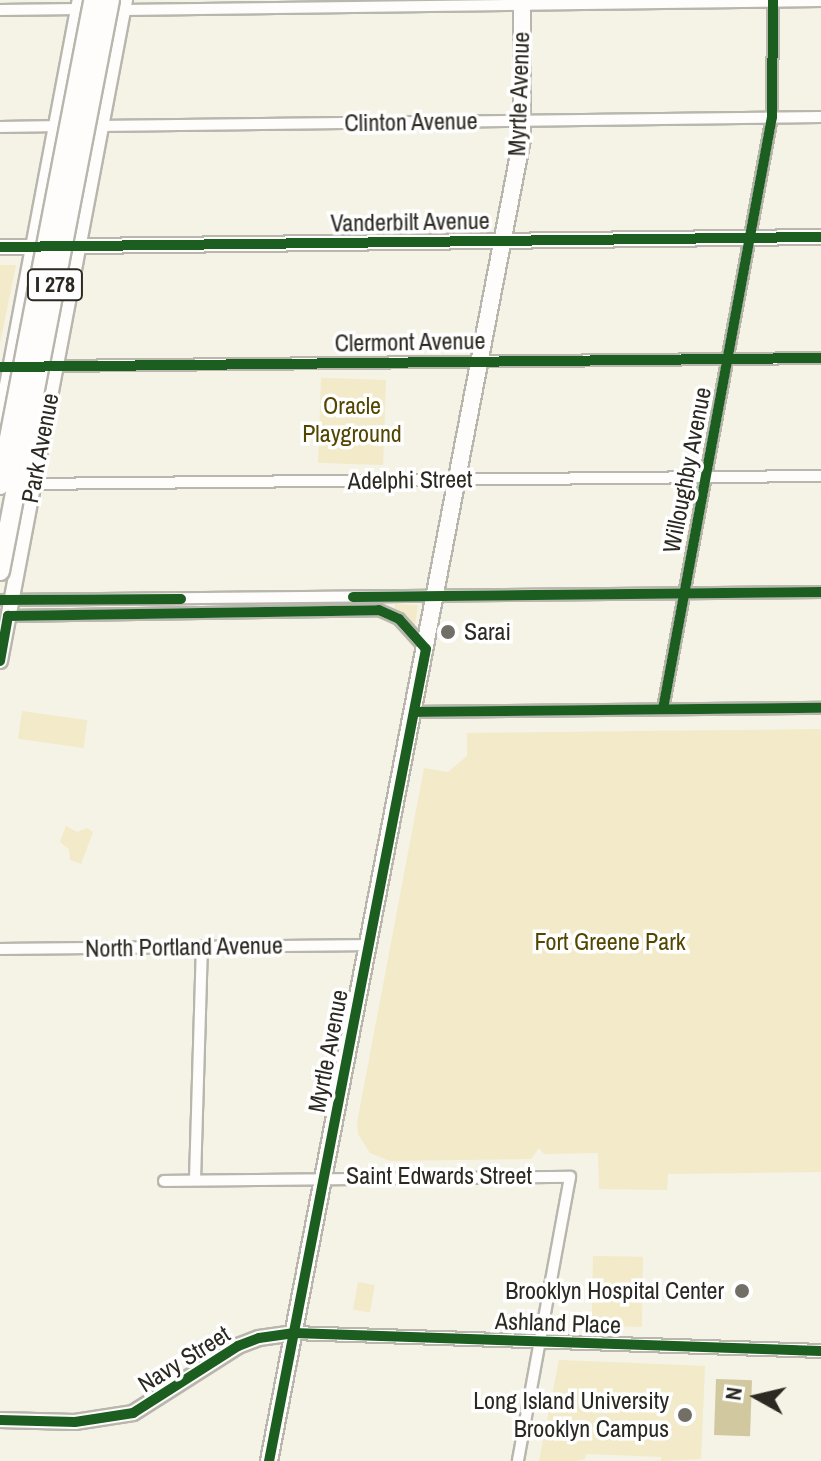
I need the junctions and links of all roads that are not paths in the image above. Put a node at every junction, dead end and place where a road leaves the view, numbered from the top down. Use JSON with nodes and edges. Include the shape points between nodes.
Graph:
{"nodes":[{"id":1,"x":773,"y":1,"type":"edge"},
{"id":2,"x":821,"y":1,"type":"edge"},
{"id":3,"x":522,"y":2,"type":"edge"},
{"id":4,"x":84,"y":3,"type":"edge"},
{"id":5,"x":119,"y":3,"type":"edge"},
{"id":6,"x":0,"y":10,"type":"edge"},
{"id":7,"x":772,"y":117,"type":"junction"},
{"id":8,"x":821,"y":117,"type":"edge"},
{"id":9,"x":524,"y":120,"type":"junction"},
{"id":10,"x":57,"y":126,"type":"junction"},
{"id":11,"x":101,"y":126,"type":"junction"},
{"id":12,"x":0,"y":127,"type":"edge"},
{"id":13,"x":821,"y":237,"type":"edge"},
{"id":14,"x":752,"y":238,"type":"junction"},
{"id":15,"x":503,"y":240,"type":"junction"},
{"id":16,"x":34,"y":246,"type":"junction"},
{"id":17,"x":79,"y":246,"type":"junction"},
{"id":18,"x":0,"y":247,"type":"edge"},
{"id":19,"x":821,"y":358,"type":"edge"},
{"id":20,"x":729,"y":359,"type":"junction"},
{"id":21,"x":481,"y":361,"type":"junction"},
{"id":22,"x":56,"y":366,"type":"junction"},
{"id":23,"x":5,"y":367,"type":"edge"},
{"id":24,"x":0,"y":422,"type":"edge"},
{"id":25,"x":821,"y":476,"type":"edge"},
{"id":26,"x":706,"y":477,"type":"junction"},
{"id":27,"x":458,"y":480,"type":"junction"},
{"id":28,"x":33,"y":484,"type":"junction"},
{"id":29,"x":0,"y":485,"type":"edge"},
{"id":30,"x":0,"y":571,"type":"edge"},
{"id":31,"x":821,"y":592,"type":"edge"},
{"id":32,"x":684,"y":593,"type":"junction"},
{"id":33,"x":436,"y":594,"type":"junction"},
{"id":34,"x":6,"y":600,"type":"edge"},
{"id":35,"x":8,"y":616,"type":"junction"},
{"id":36,"x":426,"y":649,"type":"junction"},
{"id":37,"x":0,"y":661,"type":"edge"},
{"id":38,"x":821,"y":708,"type":"edge"},
{"id":39,"x":663,"y":709,"type":"junction"},
{"id":40,"x":414,"y":712,"type":"junction"},
{"id":41,"x":369,"y":945,"type":"junction"},
{"id":42,"x":202,"y":947,"type":"junction"},
{"id":43,"x":0,"y":949,"type":"edge"},
{"id":44,"x":324,"y":1177,"type":"junction"},
{"id":45,"x":195,"y":1180,"type":"junction"},
{"id":46,"x":164,"y":1181,"type":"dead end"},
{"id":47,"x":293,"y":1333,"type":"junction"},
{"id":48,"x":540,"y":1342,"type":"junction"},
{"id":49,"x":821,"y":1351,"type":"edge"},
{"id":50,"x":0,"y":1420,"type":"edge"},
{"id":51,"x":269,"y":1461,"type":"edge"},
{"id":52,"x":518,"y":1461,"type":"edge"}],
"edges":[{"from":1,"to":2,"type":"street"},
{"from":1,"to":3,"type":"street"},
{"from":1,"to":7,"type":"street","name":"Willoughby Avenue"},
{"from":3,"to":5,"type":"street"},
{"from":3,"to":9,"type":"main road","name":"Myrtle Avenue"},
{"from":4,"to":6,"type":"street"},
{"from":4,"to":10,"type":"main road","name":"Park Avenue"},
{"from":4,"to":29,"type":"highway","number":"I 278","bridge":true},
{"from":5,"to":11,"type":"main road","name":"Park Avenue"},
{"from":5,"to":30,"type":"highway","number":"I 278","bridge":true},
{"from":7,"to":8,"type":"street","name":"Clinton Avenue"},
{"from":7,"to":9,"type":"street","name":"Clinton Avenue"},
{"from":7,"to":14,"type":"street","name":"Willoughby Avenue"},
{"from":9,"to":11,"type":"street","name":"Clinton Avenue"},
{"from":9,"to":15,"type":"main road","name":"Myrtle Avenue"},
{"from":10,"to":11,"type":"street","name":"Clinton Avenue"},
{"from":10,"to":12,"type":"street","name":"Clinton Avenue"},
{"from":10,"to":16,"type":"main road","name":"Park Avenue"},
{"from":11,"to":17,"type":"main road","name":"Park Avenue"},
{"from":13,"to":14,"type":"main road","name":"Vanderbilt Avenue"},
{"from":14,"to":15,"type":"main road","name":"Vanderbilt Avenue"},
{"from":14,"to":20,"type":"street","name":"Willoughby Avenue"},
{"from":15,"to":17,"type":"main road","name":"Vanderbilt Avenue"},
{"from":15,"to":21,"type":"main road","name":"Myrtle Avenue"},
{"from":16,"to":17,"type":"main road","name":"Vanderbilt Avenue"},
{"from":16,"to":18,"type":"main road","name":"Vanderbilt Avenue"},
{"from":16,"to":23,"type":"main road","name":"Park Avenue"},
{"from":17,"to":22,"type":"main road","name":"Park Avenue"},
{"from":19,"to":20,"type":"street","name":"Clermont Avenue"},
{"from":20,"to":21,"type":"street","name":"Clermont Avenue"},
{"from":20,"to":26,"type":"street","name":"Willoughby Avenue"},
{"from":21,"to":22,"type":"street","name":"Clermont Avenue"},
{"from":21,"to":27,"type":"main road","name":"Myrtle Avenue"},
{"from":22,"to":23,"type":"street","name":"Clermont Avenue"},
{"from":22,"to":28,"type":"main road","name":"Park Avenue"},
{"from":23,"to":24,"type":"main road","name":"Park Avenue"},
{"from":25,"to":26,"type":"street","name":"Adelphi Street"},
{"from":26,"to":27,"type":"street","name":"Adelphi Street"},
{"from":26,"to":32,"type":"street","name":"Willoughby Avenue"},
{"from":27,"to":28,"type":"street","name":"Adelphi Street"},
{"from":27,"to":33,"type":"main road","name":"Myrtle Avenue"},
{"from":28,"to":29,"type":"street","name":"Adelphi Street"},
{"from":28,"to":34,"type":"main road","name":"Park Avenue"},
{"from":31,"to":32,"type":"street"},
{"from":32,"to":33,"type":"street"},
{"from":32,"to":39,"type":"street","name":"Willoughby Avenue"},
{"from":33,"to":34,"type":"street"},
{"from":33,"to":36,"type":"main road","name":"Myrtle Avenue"},
{"from":34,"to":35,"type":"main road","name":"Park Avenue"},
{"from":35,"to":36,"type":"street","via":[[379,610],[399,619]]},
{"from":35,"to":37,"type":"main road","name":"Park Avenue"},
{"from":36,"to":40,"type":"main road","name":"Myrtle Avenue"},
{"from":38,"to":39,"type":"street"},
{"from":39,"to":40,"type":"street"},
{"from":40,"to":41,"type":"main road","name":"Myrtle Avenue"},
{"from":41,"to":42,"type":"street","name":"North Portland Avenue"},
{"from":41,"to":44,"type":"main road","name":"Myrtle Avenue"},
{"from":42,"to":43,"type":"street","name":"North Portland Avenue"},
{"from":42,"to":45,"type":"street"},
{"from":44,"to":45,"type":"street","name":"Saint Edwards Street"},
{"from":44,"to":47,"type":"main road","name":"Myrtle Avenue"},
{"from":44,"to":48,"type":"street","name":"Saint Edwards Street","via":[[570,1177]]},
{"from":45,"to":46,"type":"street","name":"Saint Edwards Street"},
{"from":47,"to":48,"type":"street","name":"Ashland Place"},
{"from":47,"to":50,"type":"main road","name":"Navy Street","via":[[238,1346],[133,1413],[75,1422]]},
{"from":47,"to":51,"type":"main road","name":"Myrtle Avenue"},
{"from":48,"to":49,"type":"street","name":"Ashland Place"},
{"from":48,"to":52,"type":"street"}]}
